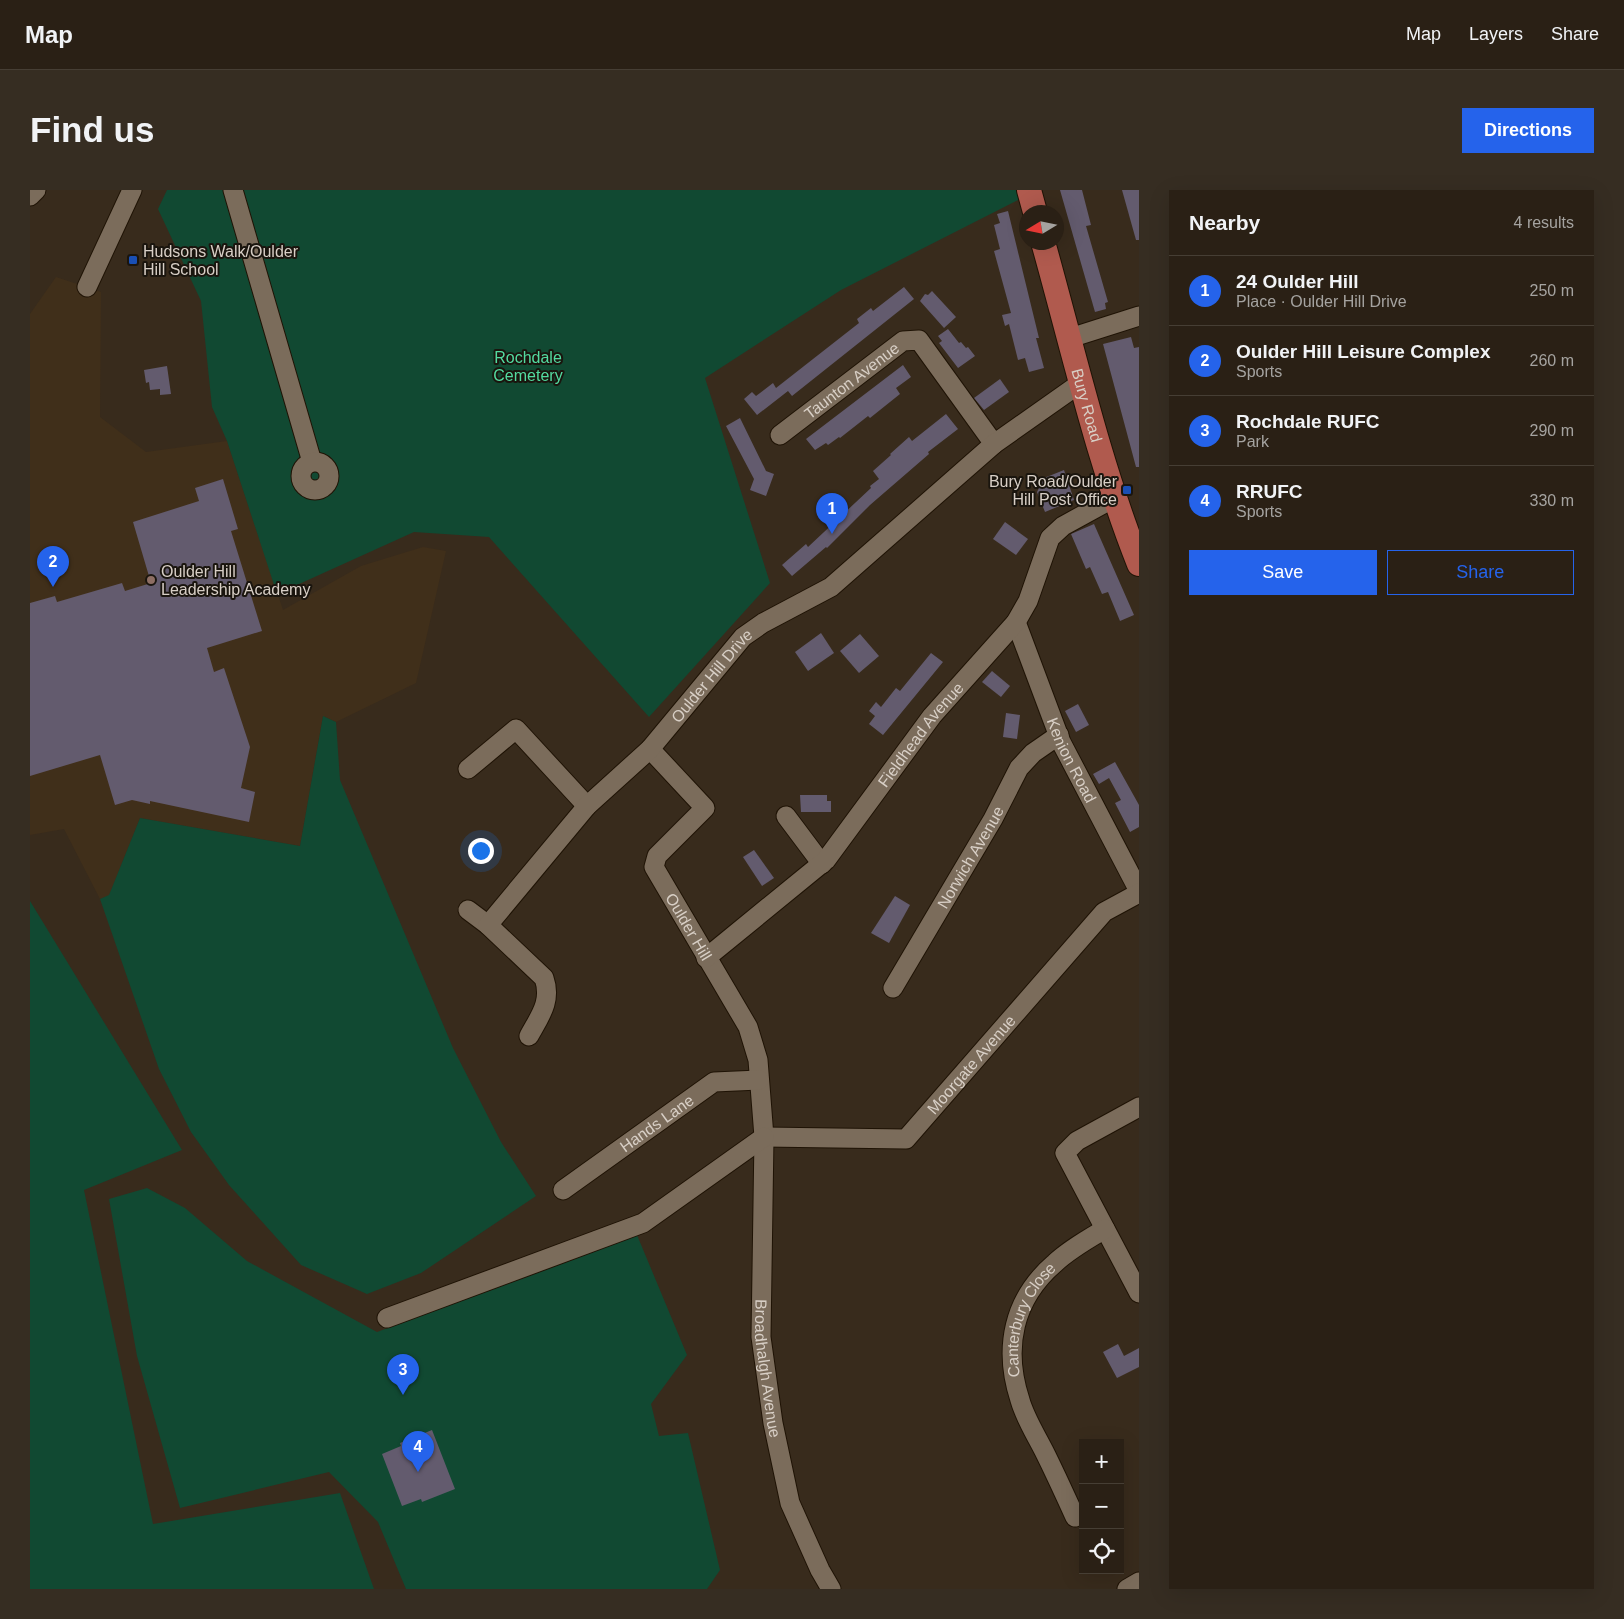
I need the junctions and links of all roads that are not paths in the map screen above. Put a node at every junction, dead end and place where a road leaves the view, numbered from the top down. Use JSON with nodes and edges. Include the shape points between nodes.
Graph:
{"nodes":[{"id":1,"x":36,"y":190,"type":"edge"},
{"id":2,"x":132,"y":190,"type":"edge"},
{"id":3,"x":234,"y":190,"type":"edge"},
{"id":4,"x":1029,"y":190,"type":"edge"},
{"id":5,"x":30,"y":196,"type":"edge"},
{"id":6,"x":1033,"y":205,"type":"edge"},
{"id":7,"x":1045,"y":250,"type":"edge"},
{"id":8,"x":87,"y":287,"type":"dead end"},
{"id":9,"x":1139,"y":316,"type":"edge"},
{"id":10,"x":1070,"y":338,"type":"junction"},
{"id":11,"x":1082,"y":382,"type":"junction"},
{"id":12,"x":780,"y":435,"type":"dead end"},
{"id":13,"x":994,"y":444,"type":"junction"},
{"id":14,"x":312,"y":462,"type":"dead end"},
{"id":15,"x":1114,"y":498,"type":"junction"},
{"id":16,"x":1139,"y":564,"type":"edge"},
{"id":17,"x":1016,"y":622,"type":"junction"},
{"id":18,"x":1059,"y":735,"type":"junction"},
{"id":19,"x":650,"y":749,"type":"junction"},
{"id":20,"x":468,"y":768,"type":"dead end"},
{"id":21,"x":587,"y":806,"type":"junction"},
{"id":22,"x":786,"y":816,"type":"dead end"},
{"id":23,"x":822,"y":864,"type":"junction"},
{"id":24,"x":1139,"y":892,"type":"edge"},
{"id":25,"x":468,"y":910,"type":"dead end"},
{"id":26,"x":488,"y":925,"type":"junction"},
{"id":27,"x":706,"y":958,"type":"junction"},
{"id":28,"x":893,"y":988,"type":"dead end"},
{"id":29,"x":529,"y":1036,"type":"dead end"},
{"id":30,"x":759,"y":1080,"type":"junction"},
{"id":31,"x":1139,"y":1107,"type":"edge"},
{"id":32,"x":764,"y":1137,"type":"junction"},
{"id":33,"x":563,"y":1190,"type":"dead end"},
{"id":34,"x":1105,"y":1229,"type":"junction"},
{"id":35,"x":1139,"y":1293,"type":"edge"},
{"id":36,"x":388,"y":1318,"type":"dead end"},
{"id":37,"x":1075,"y":1516,"type":"dead end"},
{"id":38,"x":1139,"y":1582,"type":"edge"},
{"id":39,"x":832,"y":1589,"type":"edge"},
{"id":40,"x":1127,"y":1589,"type":"edge"}],
"edges":[{"from":1,"to":5,"type":"street"},
{"from":2,"to":8,"type":"street"},
{"from":3,"to":14,"type":"street"},
{"from":4,"to":6,"type":"main road"},
{"from":7,"to":10,"type":"main road","name":"Bury Road"},
{"from":9,"to":10,"type":"street"},
{"from":10,"to":11,"type":"main road","name":"Bury Road"},
{"from":11,"to":13,"type":"street","name":"Oulder Hill Drive"},
{"from":11,"to":15,"type":"main road","name":"Bury Road"},
{"from":12,"to":13,"type":"street","name":"Taunton Avenue","via":[[903,341],[919,340]]},
{"from":13,"to":19,"type":"street","name":"Oulder Hill Drive","via":[[830,587],[743,637]]},
{"from":15,"to":16,"type":"main road","name":"Bury Road"},
{"from":15,"to":17,"type":"street","name":"Fieldhead Avenue","via":[[1063,526],[1050,538],[1028,601]]},
{"from":17,"to":18,"type":"street","name":"Kenion Road"},
{"from":17,"to":23,"type":"street","name":"Fieldhead Avenue","via":[[932,716]]},
{"from":18,"to":24,"type":"street","name":"Kenion Road"},
{"from":18,"to":28,"type":"street","name":"Norwich Avenue","via":[[1033,753],[1019,768],[993,819]]},
{"from":19,"to":21,"type":"street","name":"Oulder Hill Drive"},
{"from":19,"to":27,"type":"street","name":"Oulder Hill","via":[[704,808],[656,856],[654,867]]},
{"from":20,"to":21,"type":"street","via":[[516,729]]},
{"from":21,"to":26,"type":"street","name":"Oulder Hill Drive"},
{"from":22,"to":23,"type":"street"},
{"from":23,"to":27,"type":"street","name":"Fieldhead Avenue"},
{"from":24,"to":32,"type":"street","name":"Moorgate Avenue","via":[[1104,912],[906,1140]]},
{"from":25,"to":26,"type":"street"},
{"from":26,"to":29,"type":"street","via":[[544,978],[548,987],[547,1001]]},
{"from":27,"to":30,"type":"street","name":"Oulder Hill","via":[[748,1027],[758,1060]]},
{"from":30,"to":32,"type":"street","name":"Oulder Hill"},
{"from":30,"to":33,"type":"street","name":"Hands Lane","via":[[714,1082]]},
{"from":31,"to":34,"type":"street","via":[[1077,1141],[1065,1153]]},
{"from":32,"to":36,"type":"street","via":[[644,1223]]},
{"from":32,"to":39,"type":"street","name":"Broadhalgh Avenue","via":[[761,1337],[773,1423],[790,1503]]},
{"from":34,"to":35,"type":"street"},
{"from":34,"to":37,"type":"street","name":"Canterbury Close","via":[[1054,1263],[1032,1288],[1018,1314],[1011,1345],[1012,1371],[1020,1402]]},
{"from":38,"to":40,"type":"street"}]}
